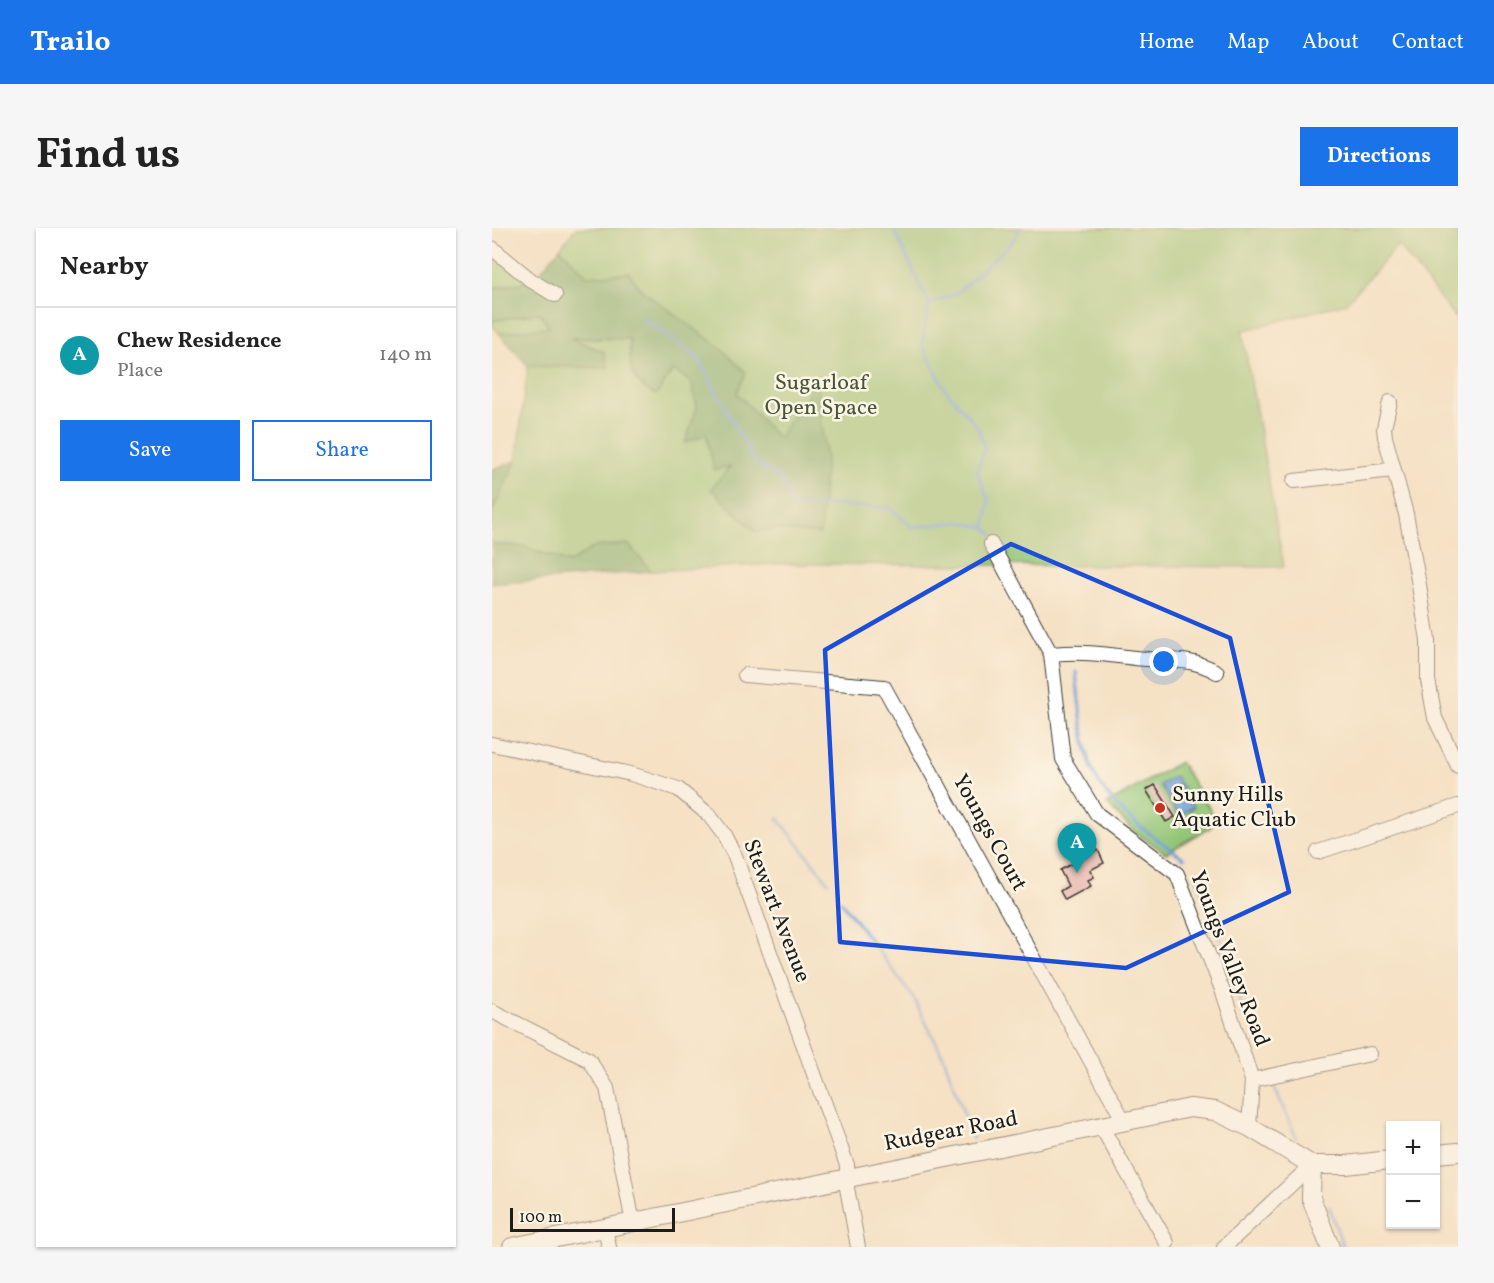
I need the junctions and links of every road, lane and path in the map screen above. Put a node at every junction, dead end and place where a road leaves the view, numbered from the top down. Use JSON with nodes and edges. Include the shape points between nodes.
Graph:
{"nodes":[{"id":1,"x":492,"y":248,"type":"edge"},
{"id":2,"x":555,"y":296,"type":"dead end"},
{"id":3,"x":1390,"y":402,"type":"dead end"},
{"id":4,"x":1393,"y":471,"type":"junction"},
{"id":5,"x":1294,"y":481,"type":"dead end"},
{"id":6,"x":991,"y":544,"type":"dead end"},
{"id":7,"x":1051,"y":654,"type":"junction"},
{"id":8,"x":1217,"y":672,"type":"dead end"},
{"id":9,"x":746,"y":675,"type":"dead end"},
{"id":10,"x":492,"y":744,"type":"edge"},
{"id":11,"x":1458,"y":766,"type":"edge"},
{"id":12,"x":1458,"y":806,"type":"edge"},
{"id":13,"x":1318,"y":852,"type":"dead end"},
{"id":14,"x":492,"y":1011,"type":"edge"},
{"id":15,"x":1370,"y":1054,"type":"dead end"},
{"id":16,"x":1252,"y":1080,"type":"junction"},
{"id":17,"x":1124,"y":1121,"type":"junction"},
{"id":18,"x":1101,"y":1126,"type":"junction"},
{"id":19,"x":1249,"y":1127,"type":"junction"},
{"id":20,"x":1458,"y":1152,"type":"edge"},
{"id":21,"x":1440,"y":1154,"type":"edge"},
{"id":22,"x":1386,"y":1161,"type":"edge"},
{"id":23,"x":1312,"y":1165,"type":"junction"},
{"id":24,"x":847,"y":1178,"type":"junction"},
{"id":25,"x":633,"y":1223,"type":"junction"},
{"id":26,"x":605,"y":1229,"type":"junction"},
{"id":27,"x":1167,"y":1243,"type":"dead end"},
{"id":28,"x":512,"y":1247,"type":"edge"},
{"id":29,"x":609,"y":1247,"type":"edge"},
{"id":30,"x":858,"y":1247,"type":"edge"},
{"id":31,"x":1224,"y":1247,"type":"edge"},
{"id":32,"x":1330,"y":1247,"type":"edge"}],
"edges":[{"from":1,"to":2,"type":"street"},
{"from":3,"to":4,"type":"street","via":[[1384,428]]},
{"from":4,"to":5,"type":"street"},
{"from":4,"to":11,"type":"street","via":[[1406,514],[1428,640],[1428,680],[1435,718]]},
{"from":6,"to":7,"type":"street","name":"Youngs Valley Road"},
{"from":7,"to":8,"type":"street","via":[[1086,651],[1198,662]]},
{"from":7,"to":16,"type":"street","name":"Youngs Valley Road","via":[[1063,759],[1097,814],[1177,874]]},
{"from":9,"to":17,"type":"street","name":"Youngs Court","via":[[884,687]]},
{"from":10,"to":24,"type":"street","name":"Stewart Avenue","via":[[631,774],[678,789],[709,815],[735,856],[847,1165]]},
{"from":12,"to":13,"type":"street"},
{"from":14,"to":25,"type":"street","via":[[589,1060],[607,1088]]},
{"from":15,"to":16,"type":"street"},
{"from":16,"to":19,"type":"street","name":"Youngs Valley Road"},
{"from":17,"to":18,"type":"street","name":"Rudgear Road"},
{"from":17,"to":19,"type":"street","name":"Rudgear Road","via":[[1190,1108],[1215,1111]]},
{"from":18,"to":24,"type":"street","name":"Rudgear Road"},
{"from":18,"to":27,"type":"street"},
{"from":19,"to":23,"type":"street","name":"Rudgear Road"},
{"from":20,"to":21,"type":"street"},
{"from":22,"to":23,"type":"street","name":"Rudgear Road","via":[[1346,1166]]},
{"from":23,"to":31,"type":"street"},
{"from":23,"to":32,"type":"street","via":[[1311,1198]]},
{"from":24,"to":25,"type":"street","name":"Rudgear Road"},
{"from":24,"to":30,"type":"street","name":"Stewart Avenue"},
{"from":25,"to":26,"type":"street","name":"Rudgear Road"},
{"from":26,"to":28,"type":"street","name":"Rudgear Road"},
{"from":26,"to":29,"type":"street"}]}
